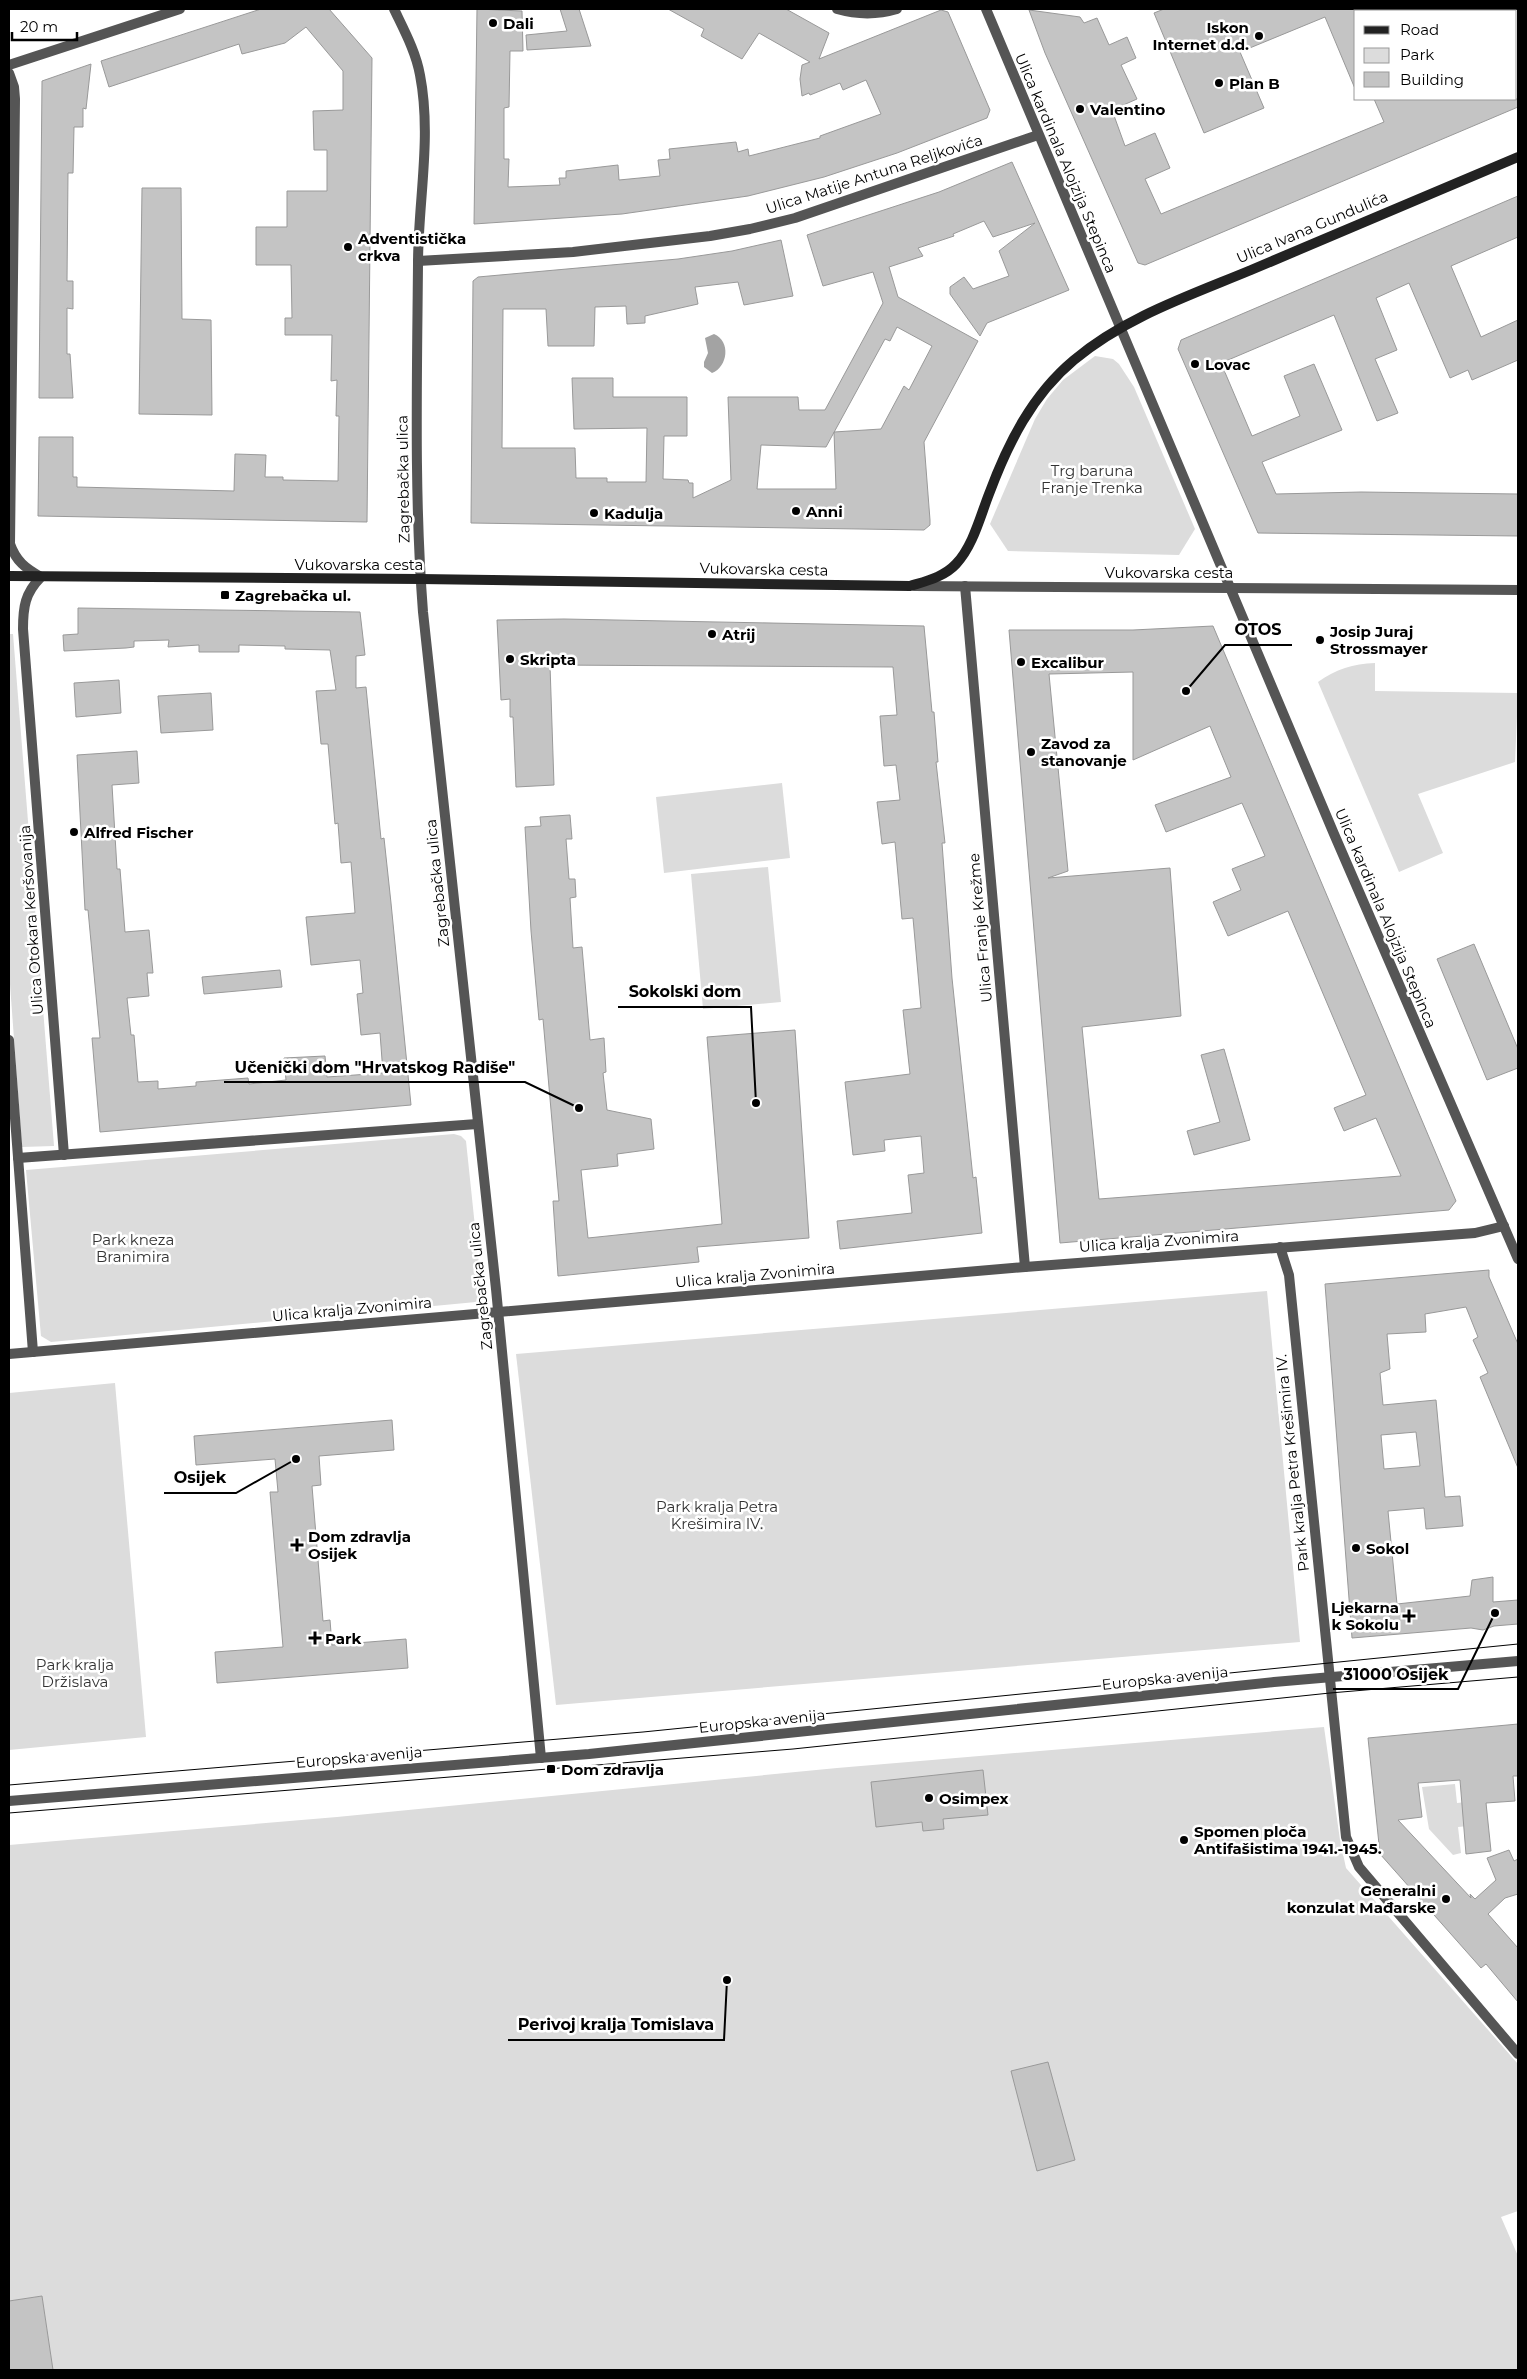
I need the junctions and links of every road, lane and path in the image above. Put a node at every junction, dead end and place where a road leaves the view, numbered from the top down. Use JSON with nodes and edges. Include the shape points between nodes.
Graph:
{"nodes":[{"id":1,"x":180,"y":9,"type":"edge"},
{"id":2,"x":394,"y":9,"type":"edge"},
{"id":3,"x":837,"y":9,"type":"edge"},
{"id":4,"x":897,"y":9,"type":"edge"},
{"id":5,"x":986,"y":9,"type":"edge"},
{"id":6,"x":9,"y":66,"type":"edge"},
{"id":7,"x":9,"y":73,"type":"edge"},
{"id":8,"x":1038,"y":135,"type":"junction"},
{"id":9,"x":1518,"y":157,"type":"edge"},
{"id":10,"x":418,"y":261,"type":"junction"},
{"id":11,"x":1119,"y":328,"type":"junction"},
{"id":12,"x":9,"y":576,"type":"edge"},
{"id":13,"x":41,"y":577,"type":"junction"},
{"id":14,"x":420,"y":579,"type":"junction"},
{"id":15,"x":910,"y":586,"type":"junction"},
{"id":16,"x":965,"y":586,"type":"junction"},
{"id":17,"x":1230,"y":588,"type":"junction"},
{"id":18,"x":1518,"y":590,"type":"edge"},
{"id":19,"x":9,"y":1040,"type":"edge"},
{"id":20,"x":477,"y":1124,"type":"junction"},
{"id":21,"x":64,"y":1155,"type":"junction"},
{"id":22,"x":18,"y":1158,"type":"junction"},
{"id":23,"x":1504,"y":1226,"type":"junction"},
{"id":24,"x":1280,"y":1247,"type":"junction"},
{"id":25,"x":1518,"y":1259,"type":"edge"},
{"id":26,"x":1025,"y":1267,"type":"junction"},
{"id":27,"x":498,"y":1312,"type":"junction"},
{"id":28,"x":33,"y":1352,"type":"junction"},
{"id":29,"x":9,"y":1354,"type":"edge"},
{"id":30,"x":1518,"y":1661,"type":"edge"},
{"id":31,"x":1328,"y":1677,"type":"junction"},
{"id":32,"x":541,"y":1758,"type":"junction"},
{"id":33,"x":9,"y":1801,"type":"edge"},
{"id":34,"x":1518,"y":2054,"type":"edge"}],
"edges":[{"from":1,"to":6,"type":"street"},
{"from":2,"to":10,"type":"street","name":"Zagrebačka ulica","via":[[413,51],[424,99]]},
{"from":3,"to":4,"type":"street","via":[[870,14]]},
{"from":5,"to":8,"type":"street","name":"Ulica kardinala Alojzija Stepinca"},
{"from":7,"to":13,"type":"street","via":[[15,99],[10,544],[18,561]]},
{"from":8,"to":10,"type":"street","name":"Ulica Matije Antuna Reljkovića","via":[[795,218],[750,228],[710,236],[574,252]]},
{"from":8,"to":11,"type":"street","name":"Ulica kardinala Alojzija Stepinca"},
{"from":9,"to":11,"type":"main road","name":"Ulica Ivana Gundulića","via":[[1152,311]]},
{"from":10,"to":14,"type":"street","name":"Zagrebačka ulica"},
{"from":11,"to":15,"type":"main road","name":"Ulica Ivana Gundulića","via":[[1075,359],[1037,398],[1019,426],[968,547],[958,561],[944,573]]},
{"from":11,"to":17,"type":"street"},
{"from":12,"to":13,"type":"main road","name":"Vukovarska cesta"},
{"from":13,"to":14,"type":"main road","name":"Vukovarska cesta"},
{"from":13,"to":21,"type":"street","name":"Ulica Otokara Keršovanija","via":[[31,588],[24,604],[23,629]]},
{"from":14,"to":15,"type":"main road","name":"Vukovarska cesta"},
{"from":14,"to":20,"type":"street","name":"Zagrebačka ulica"},
{"from":15,"to":16,"type":"street","name":"Vukovarska cesta"},
{"from":16,"to":17,"type":"street","name":"Vukovarska cesta"},
{"from":16,"to":26,"type":"street","name":"Ulica Franje Krežme"},
{"from":17,"to":18,"type":"street","name":"Vukovarska cesta"},
{"from":17,"to":23,"type":"street","name":"Ulica kardinala Alojzija Stepinca"},
{"from":19,"to":22,"type":"street"},
{"from":20,"to":21,"type":"street"},
{"from":20,"to":27,"type":"street","name":"Zagrebačka ulica"},
{"from":21,"to":22,"type":"street"},
{"from":22,"to":28,"type":"street"},
{"from":23,"to":24,"type":"street","name":"Ulica kralja Zvonimira","via":[[1475,1233]]},
{"from":23,"to":25,"type":"street","name":"Ulica kardinala Alojzija Stepinca"},
{"from":24,"to":26,"type":"street","name":"Ulica kralja Zvonimira"},
{"from":24,"to":31,"type":"street","name":"Park kralja Petra Krešimira IV.","via":[[1289,1275]]},
{"from":26,"to":27,"type":"street","name":"Ulica kralja Zvonimira"},
{"from":27,"to":28,"type":"street","name":"Ulica kralja Zvonimira"},
{"from":27,"to":32,"type":"street","name":"Zagrebačka ulica"},
{"from":28,"to":29,"type":"street","name":"Ulica kralja Zvonimira"},
{"from":30,"to":31,"type":"street","name":"Europska avenija"},
{"from":31,"to":32,"type":"street","name":"Europska avenija"},
{"from":31,"to":34,"type":"street","name":"Park kralja Petra Krešimira IV.","via":[[1343,1825],[1353,1857]]},
{"from":32,"to":33,"type":"street","name":"Europska avenija"}]}
